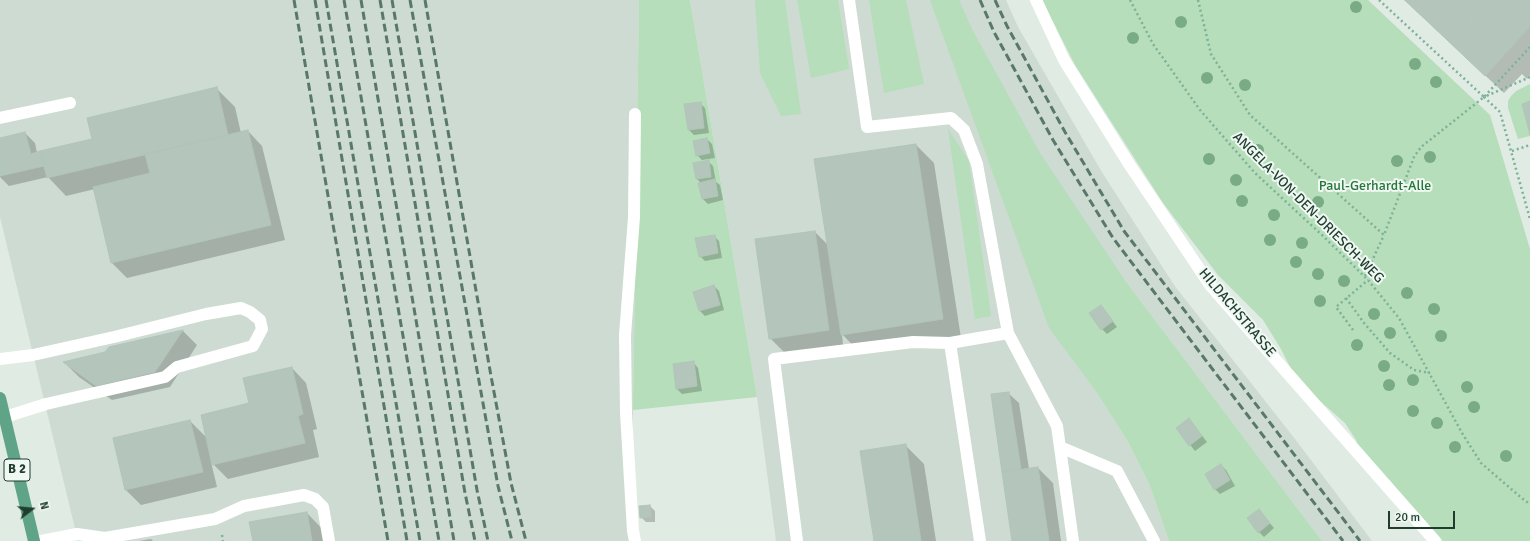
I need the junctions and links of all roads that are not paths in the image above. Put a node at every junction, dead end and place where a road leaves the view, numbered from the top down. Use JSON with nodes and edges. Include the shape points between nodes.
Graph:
{"nodes":[{"id":1,"x":849,"y":0,"type":"edge"},
{"id":2,"x":1036,"y":0,"type":"edge"},
{"id":3,"x":70,"y":103,"type":"dead end"},
{"id":4,"x":635,"y":114,"type":"dead end"},
{"id":5,"x":0,"y":118,"type":"edge"},
{"id":6,"x":1008,"y":334,"type":"junction"},
{"id":7,"x":950,"y":343,"type":"junction"},
{"id":8,"x":0,"y":359,"type":"edge"},
{"id":9,"x":0,"y":398,"type":"edge"},
{"id":10,"x":5,"y":417,"type":"junction"},
{"id":11,"x":1060,"y":447,"type":"junction"},
{"id":12,"x":34,"y":541,"type":"edge"},
{"id":13,"x":41,"y":541,"type":"edge"},
{"id":14,"x":329,"y":541,"type":"edge"},
{"id":15,"x":635,"y":541,"type":"edge"},
{"id":16,"x":796,"y":541,"type":"edge"},
{"id":17,"x":980,"y":541,"type":"edge"},
{"id":18,"x":1073,"y":541,"type":"edge"},
{"id":19,"x":1154,"y":541,"type":"edge"},
{"id":20,"x":1435,"y":541,"type":"edge"}],
"edges":[{"from":1,"to":6,"type":"lane","via":[[868,127],[951,118],[964,130],[977,164]]},
{"from":2,"to":20,"type":"lane","name":"HILDACHSTRASSE","via":[[1064,60],[1129,164],[1210,285]]},
{"from":3,"to":5,"type":"lane"},
{"from":4,"to":15,"type":"lane","via":[[634,218],[626,335],[626,413]]},
{"from":6,"to":7,"type":"lane"},
{"from":6,"to":11,"type":"lane","via":[[1057,426]]},
{"from":7,"to":16,"type":"lane","via":[[913,342],[774,359]]},
{"from":7,"to":17,"type":"lane"},
{"from":8,"to":10,"type":"lane","via":[[33,355],[241,308],[260,320],[262,329],[253,346],[177,367],[165,377],[46,404]]},
{"from":9,"to":10,"type":"main road","number":"B 2"},
{"from":10,"to":12,"type":"main road","number":"B 2"},
{"from":11,"to":18,"type":"lane"},
{"from":11,"to":19,"type":"lane","via":[[1117,470]]},
{"from":13,"to":14,"type":"lane","via":[[77,534],[105,538],[215,518],[244,506],[304,495],[315,499],[323,507]]}]}
